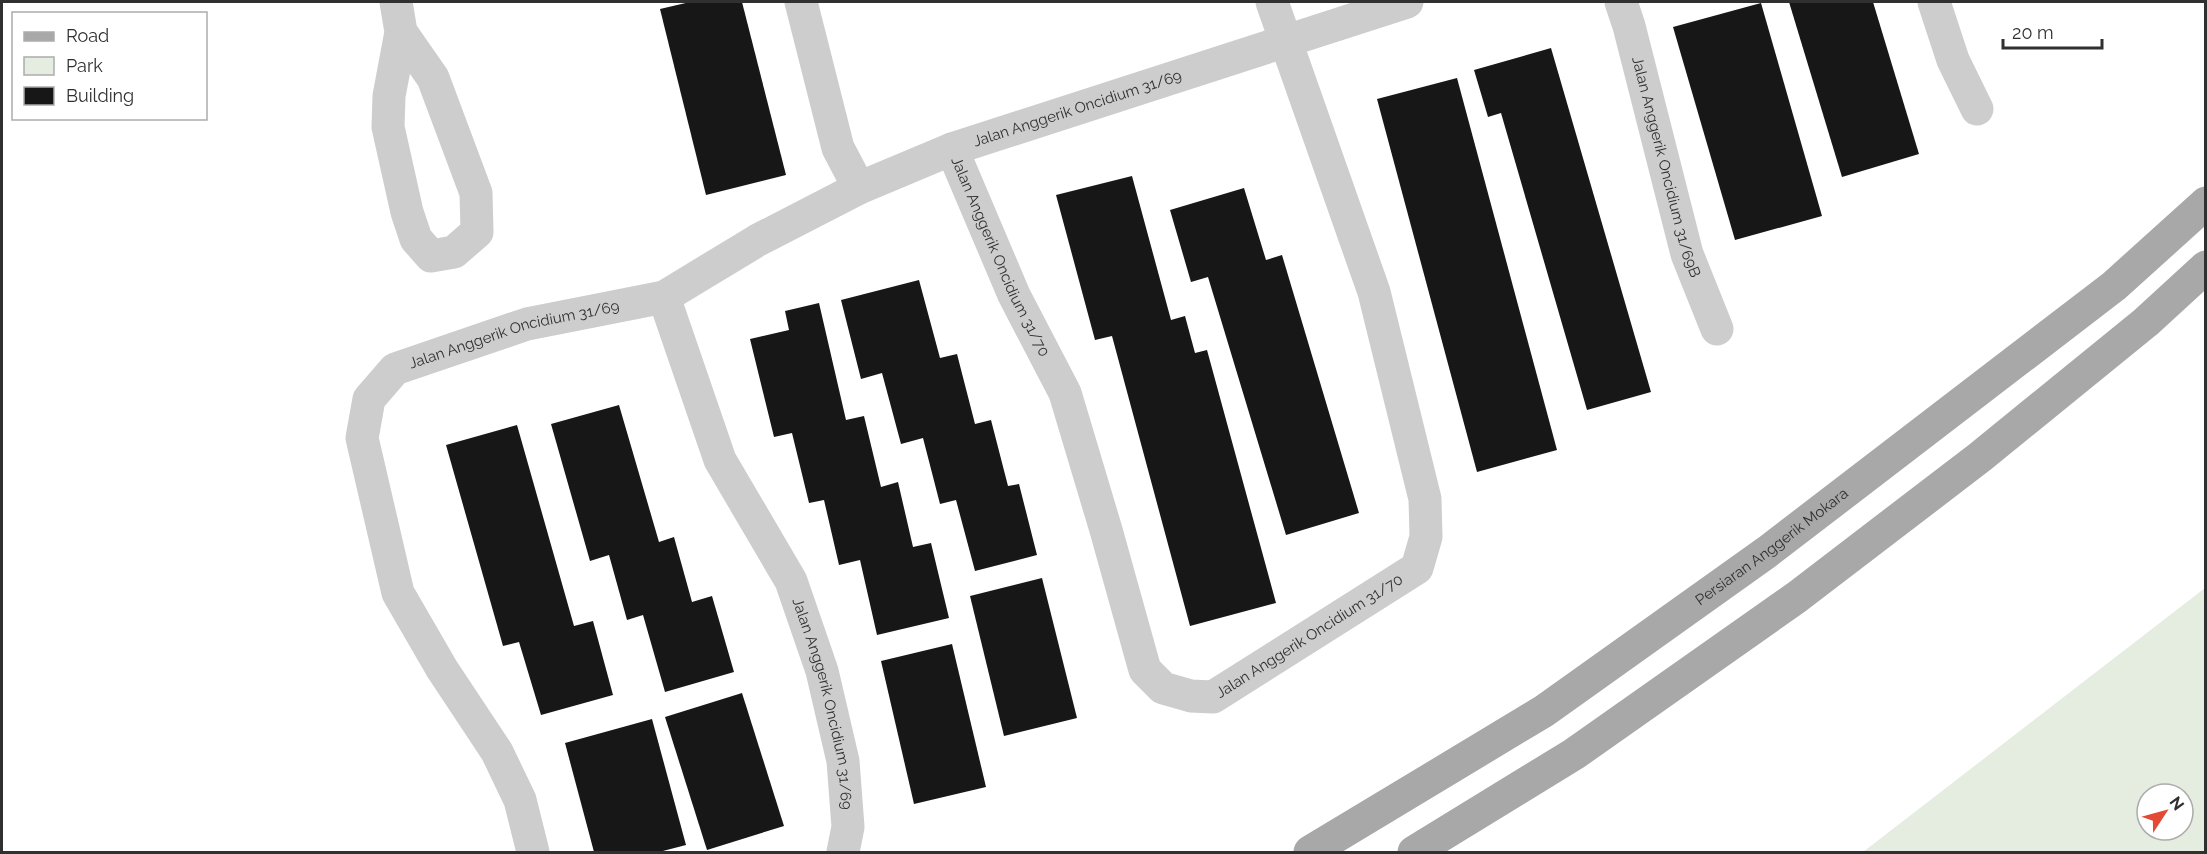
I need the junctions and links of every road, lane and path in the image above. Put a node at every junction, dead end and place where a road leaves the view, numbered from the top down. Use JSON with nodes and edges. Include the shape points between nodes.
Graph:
{"nodes":[{"id":1,"x":801,"y":2,"type":"edge"},
{"id":2,"x":1272,"y":2,"type":"edge"},
{"id":3,"x":1407,"y":2,"type":"edge"},
{"id":4,"x":1621,"y":2,"type":"edge"},
{"id":5,"x":1934,"y":2,"type":"edge"},
{"id":6,"x":398,"y":17,"type":"edge"},
{"id":7,"x":1285,"y":40,"type":"junction"},
{"id":8,"x":1977,"y":109,"type":"dead end"},
{"id":9,"x":952,"y":148,"type":"junction"},
{"id":10,"x":859,"y":188,"type":"junction"},
{"id":11,"x":2205,"y":203,"type":"edge"},
{"id":12,"x":2205,"y":267,"type":"edge"},
{"id":13,"x":664,"y":297,"type":"junction"},
{"id":14,"x":1717,"y":329,"type":"dead end"},
{"id":15,"x":533,"y":852,"type":"edge"},
{"id":16,"x":843,"y":852,"type":"edge"},
{"id":17,"x":1310,"y":852,"type":"edge"},
{"id":18,"x":1414,"y":852,"type":"edge"}],
"edges":[{"from":1,"to":10,"type":"street","via":[[838,148]]},
{"from":2,"to":7,"type":"street","name":"Jalan Anggerik Oncidium 31/70"},
{"from":3,"to":7,"type":"street","name":"Jalan Anggerik Oncidium 31/69"},
{"from":4,"to":14,"type":"street","name":"Jalan Anggerik Oncidium 31/69B","via":[[1687,254]]},
{"from":5,"to":8,"type":"street","via":[[1953,60]]},
{"from":6,"to":6,"type":"street","via":[[388,127],[407,212],[416,239],[431,256],[454,252],[477,232],[476,193],[433,78]]},
{"from":7,"to":9,"type":"street","name":"Jalan Anggerik Oncidium 31/69"},
{"from":7,"to":9,"type":"street","name":"Jalan Anggerik Oncidium 31/70","via":[[1374,291],[1425,499],[1426,537],[1417,568],[1213,697],[1163,688],[1145,670],[1065,393],[1014,295]]},
{"from":9,"to":10,"type":"street","name":"Jalan Anggerik Oncidium 31/69"},
{"from":10,"to":13,"type":"street","name":"Jalan Anggerik Oncidium 31/69","via":[[758,240]]},
{"from":11,"to":17,"type":"main road","name":"Persiaran Anggerik Mokara","via":[[2114,286],[1767,552],[1544,711]]},
{"from":12,"to":18,"type":"main road","via":[[2146,322],[1989,449],[1797,597],[1574,754]]},
{"from":13,"to":15,"type":"street","name":"Jalan Anggerik Oncidium 31/69","via":[[527,324],[395,369],[369,399],[362,438],[398,593],[497,752],[520,800]]},
{"from":13,"to":16,"type":"street","name":"Jalan Anggerik Oncidium 31/69","via":[[720,460],[791,580],[822,671],[843,761],[848,827]]}]}
